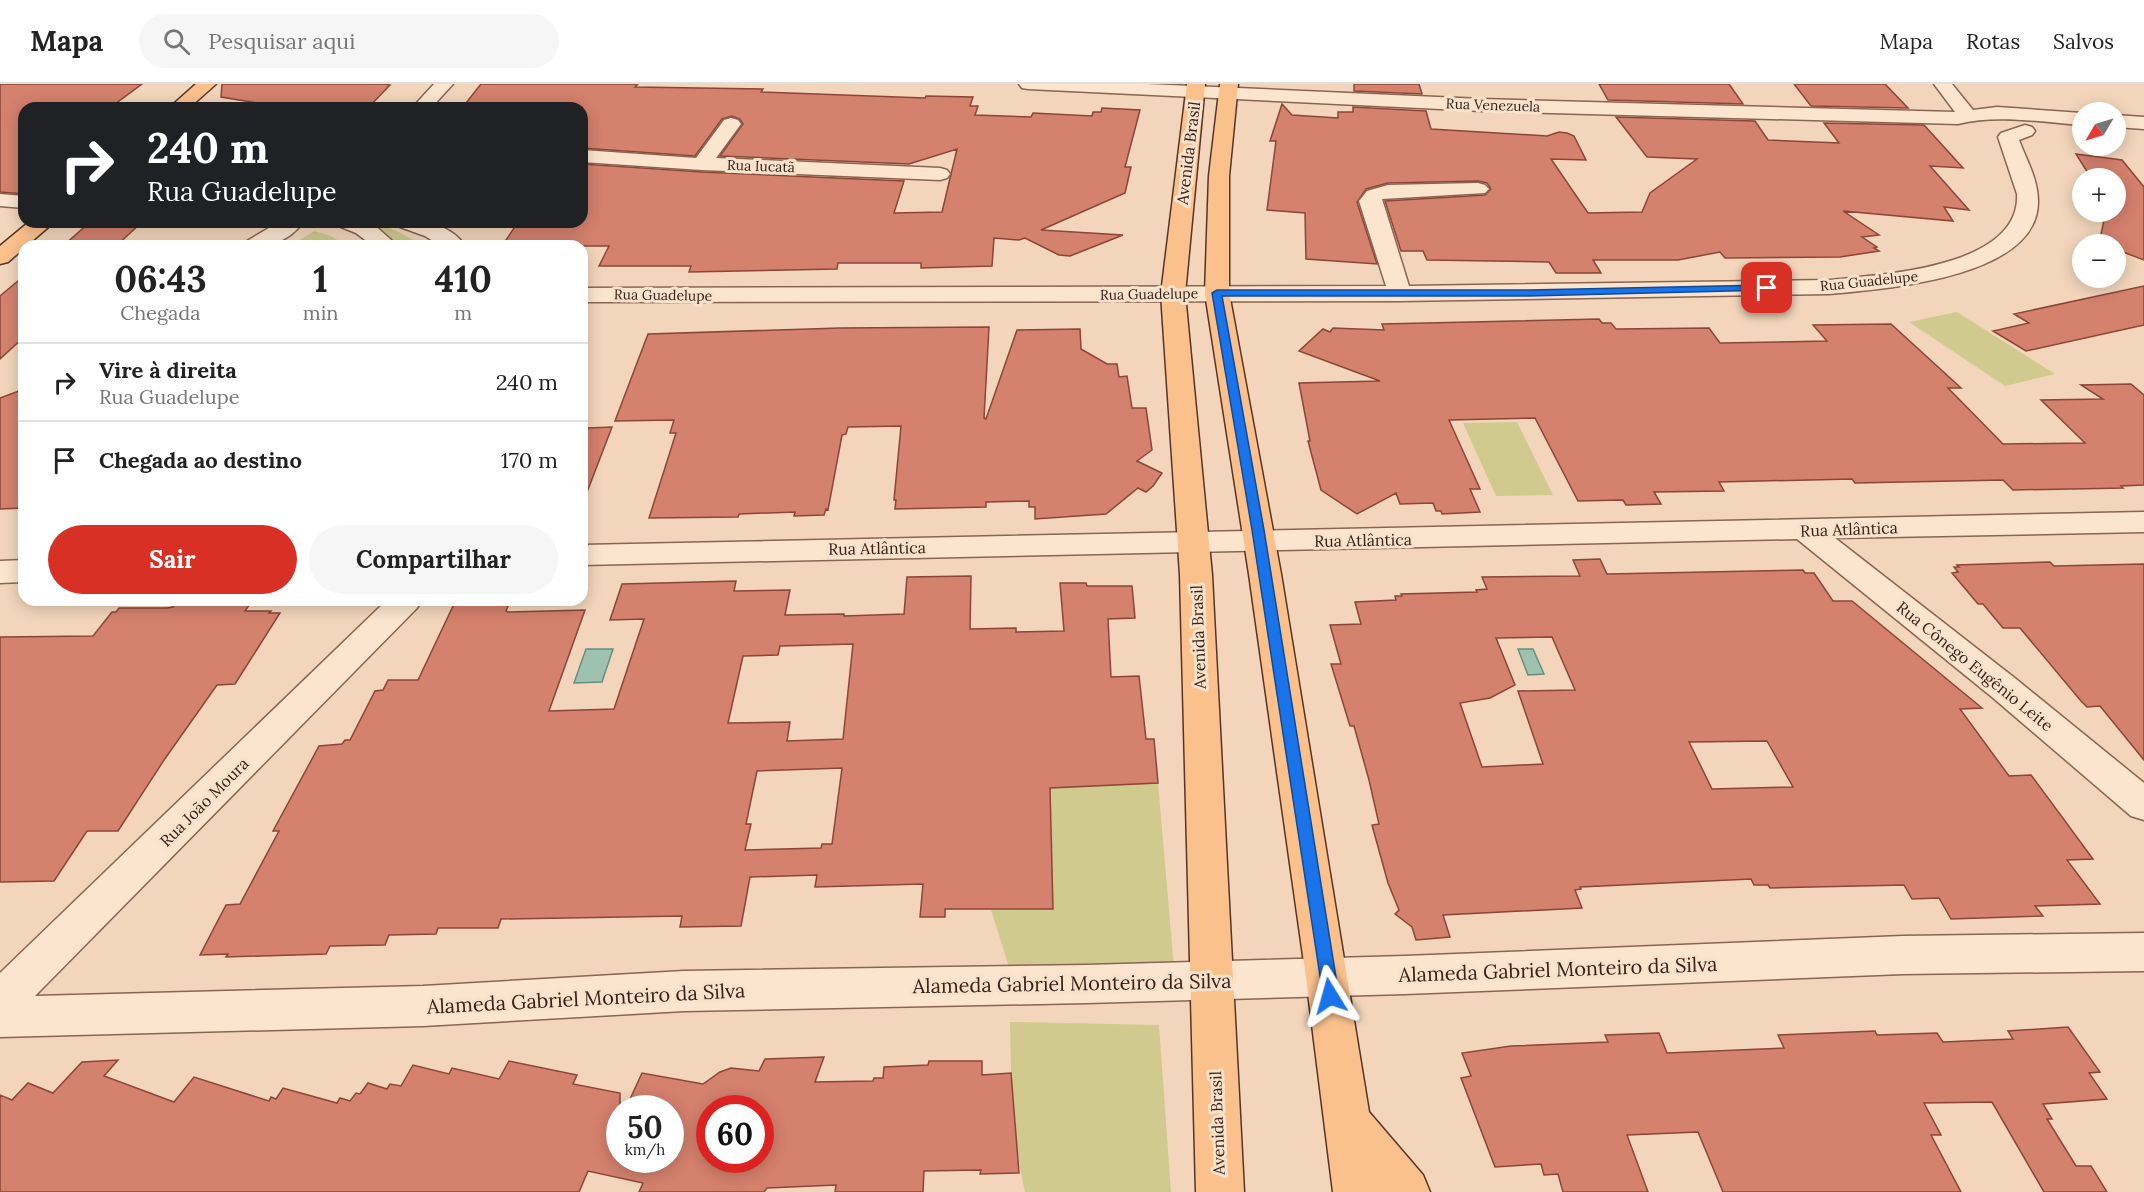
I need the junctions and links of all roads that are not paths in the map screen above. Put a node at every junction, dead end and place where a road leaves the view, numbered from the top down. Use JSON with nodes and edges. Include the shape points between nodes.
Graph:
{"nodes":[{"id":1,"x":207,"y":84,"type":"edge"},
{"id":2,"x":1028,"y":84,"type":"edge"},
{"id":3,"x":1943,"y":84,"type":"edge"},
{"id":4,"x":437,"y":87,"type":"edge"},
{"id":5,"x":1196,"y":88,"type":"edge"},
{"id":6,"x":1228,"y":89,"type":"edge"},
{"id":7,"x":185,"y":102,"type":"edge"},
{"id":8,"x":425,"y":102,"type":"edge"},
{"id":9,"x":2072,"y":118,"type":"edge"},
{"id":10,"x":1977,"y":120,"type":"junction"},
{"id":11,"x":2126,"y":122,"type":"edge"},
{"id":12,"x":2144,"y":123,"type":"edge"},
{"id":13,"x":731,"y":124,"type":"dead end"},
{"id":14,"x":2025,"y":131,"type":"junction"},
{"id":15,"x":2072,"y":133,"type":"edge"},
{"id":16,"x":2126,"y":136,"type":"edge"},
{"id":17,"x":2144,"y":137,"type":"edge"},
{"id":18,"x":2013,"y":154,"type":"junction"},
{"id":19,"x":588,"y":156,"type":"edge"},
{"id":20,"x":702,"y":164,"type":"junction"},
{"id":21,"x":940,"y":174,"type":"dead end"},
{"id":22,"x":1478,"y":189,"type":"dead end"},
{"id":23,"x":0,"y":200,"type":"edge"},
{"id":24,"x":18,"y":202,"type":"edge"},
{"id":25,"x":36,"y":228,"type":"edge"},
{"id":26,"x":285,"y":228,"type":"edge"},
{"id":27,"x":364,"y":228,"type":"edge"},
{"id":28,"x":430,"y":228,"type":"edge"},
{"id":29,"x":21,"y":240,"type":"edge"},
{"id":30,"x":266,"y":240,"type":"edge"},
{"id":31,"x":379,"y":240,"type":"edge"},
{"id":32,"x":447,"y":240,"type":"edge"},
{"id":33,"x":18,"y":242,"type":"edge"},
{"id":34,"x":0,"y":257,"type":"edge"},
{"id":35,"x":1217,"y":293,"type":"junction"},
{"id":36,"x":588,"y":294,"type":"edge"},
{"id":37,"x":1173,"y":294,"type":"junction"},
{"id":38,"x":1400,"y":294,"type":"junction"},
{"id":39,"x":2144,"y":522,"type":"edge"},
{"id":40,"x":1804,"y":530,"type":"junction"},
{"id":41,"x":1260,"y":542,"type":"junction"},
{"id":42,"x":1193,"y":543,"type":"junction"},
{"id":43,"x":588,"y":555,"type":"edge"},
{"id":44,"x":18,"y":571,"type":"edge"},
{"id":45,"x":0,"y":572,"type":"edge"},
{"id":46,"x":400,"y":606,"type":"edge"},
{"id":47,"x":2144,"y":805,"type":"edge"},
{"id":48,"x":2144,"y":952,"type":"edge"},
{"id":49,"x":1328,"y":977,"type":"junction"},
{"id":50,"x":1211,"y":981,"type":"junction"},
{"id":51,"x":0,"y":1002,"type":"edge"},
{"id":52,"x":0,"y":1017,"type":"edge"},
{"id":53,"x":1347,"y":1122,"type":"junction"},
{"id":54,"x":1220,"y":1192,"type":"edge"},
{"id":55,"x":1357,"y":1192,"type":"edge"},
{"id":56,"x":1406,"y":1192,"type":"edge"}],
"edges":[{"from":1,"to":7,"type":"main road"},
{"from":2,"to":5,"type":"street","name":"Rua Venezuela"},
{"from":3,"to":10,"type":"street","name":"Rua Guadelupe"},
{"from":4,"to":8,"type":"street"},
{"from":5,"to":6,"type":"street","name":"Rua Venezuela"},
{"from":5,"to":37,"type":"main road","name":"Avenida Brasil"},
{"from":6,"to":10,"type":"street","name":"Rua Venezuela","via":[[1482,105]]},
{"from":6,"to":35,"type":"main road","name":"Avenida Brasil","via":[[1219,176]]},
{"from":9,"to":10,"type":"street","name":"Rua Venezuela","via":[[1997,113]]},
{"from":10,"to":14,"type":"street","name":"Rua Venezuela"},
{"from":10,"to":18,"type":"street","name":"Rua Guadelupe"},
{"from":11,"to":12,"type":"street"},
{"from":13,"to":20,"type":"street"},
{"from":14,"to":15,"type":"street","name":"Rua Venezuela"},
{"from":14,"to":18,"type":"street","via":[[2008,137]]},
{"from":16,"to":17,"type":"street"},
{"from":18,"to":38,"type":"street","name":"Rua Guadelupe","via":[[2026,190],[2024,223],[2012,238],[1989,253],[1942,272],[1829,287]]},
{"from":19,"to":20,"type":"street","name":"Rua Iucatã"},
{"from":20,"to":21,"type":"street","name":"Rua Iucatã"},
{"from":22,"to":38,"type":"street","via":[[1388,191],[1374,195],[1370,201]]},
{"from":23,"to":24,"type":"street"},
{"from":25,"to":29,"type":"main road"},
{"from":26,"to":30,"type":"street"},
{"from":27,"to":31,"type":"street"},
{"from":28,"to":32,"type":"street"},
{"from":33,"to":34,"type":"main road"},
{"from":35,"to":37,"type":"street","name":"Rua Guadelupe"},
{"from":35,"to":38,"type":"street","name":"Rua Guadelupe"},
{"from":35,"to":41,"type":"main road","name":"Avenida Brasil"},
{"from":36,"to":37,"type":"street","name":"Rua Guadelupe"},
{"from":37,"to":42,"type":"main road","name":"Avenida Brasil"},
{"from":39,"to":40,"type":"street","name":"Rua Atlântica"},
{"from":40,"to":41,"type":"street","name":"Rua Atlântica"},
{"from":40,"to":47,"type":"street","name":"Rua Cônego Eugênio Leite"},
{"from":41,"to":42,"type":"street","name":"Rua Atlântica"},
{"from":41,"to":49,"type":"main road","name":"Avenida Brasil"},
{"from":42,"to":43,"type":"street","name":"Rua Atlântica"},
{"from":42,"to":50,"type":"main road","name":"Avenida Brasil"},
{"from":44,"to":45,"type":"street"},
{"from":46,"to":51,"type":"street","name":"Rua João Moura"},
{"from":48,"to":49,"type":"street","name":"Alameda Gabriel Monteiro da Silva","via":[[1903,954]]},
{"from":49,"to":50,"type":"street","name":"Alameda Gabriel Monteiro da Silva"},
{"from":49,"to":53,"type":"main road","name":"Avenida Brasil"},
{"from":50,"to":52,"type":"street","name":"Alameda Gabriel Monteiro da Silva","via":[[684,991],[423,1006]]},
{"from":50,"to":54,"type":"main road","name":"Avenida Brasil"},
{"from":53,"to":55,"type":"main road","name":"Avenida Brasil"},
{"from":53,"to":56,"type":"main road"}]}
